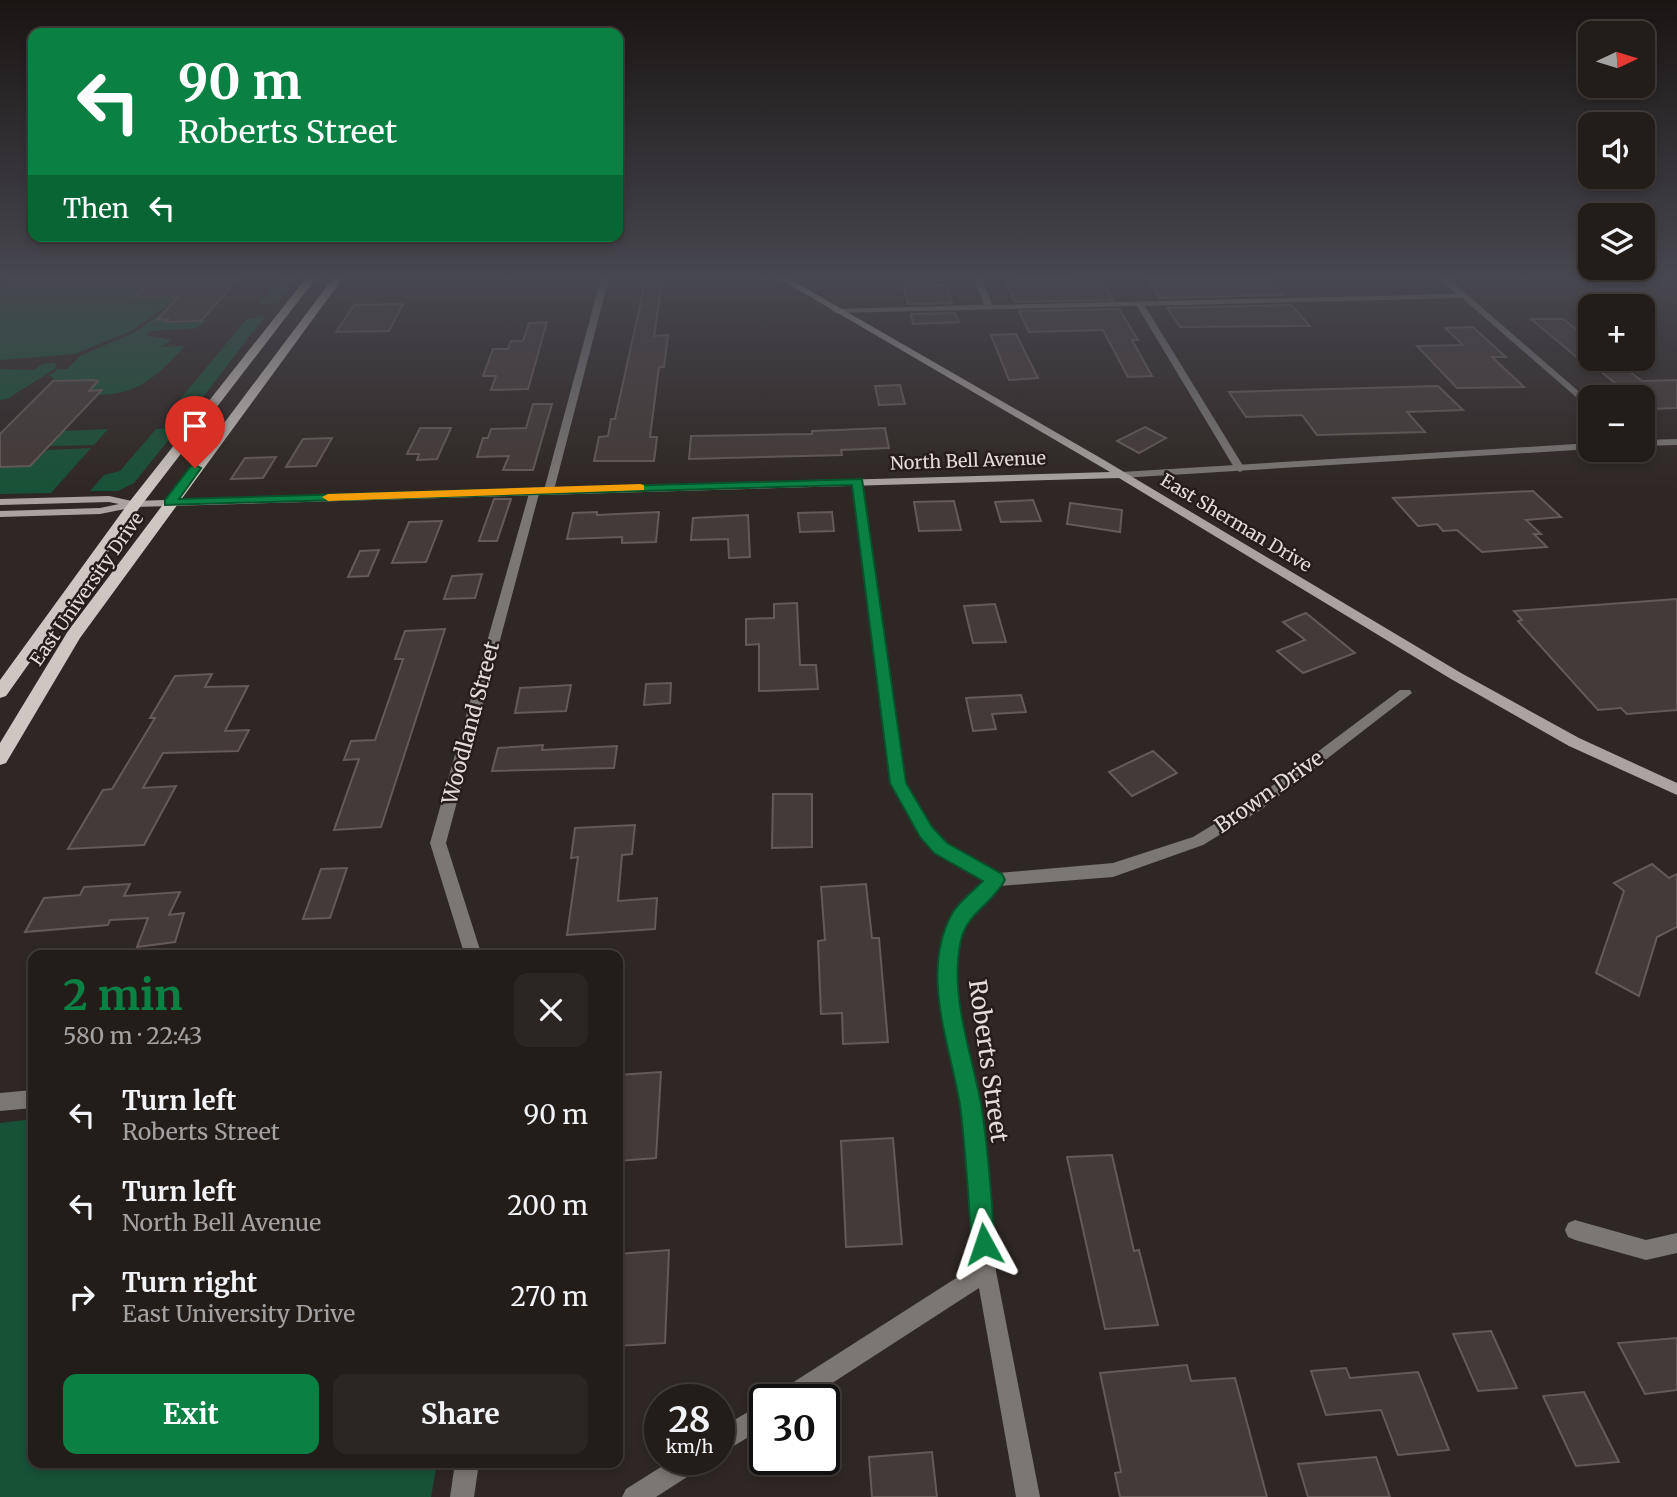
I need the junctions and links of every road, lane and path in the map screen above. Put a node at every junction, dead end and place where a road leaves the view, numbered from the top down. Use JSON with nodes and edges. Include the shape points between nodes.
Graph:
{"nodes":[{"id":1,"x":257,"y":348,"type":"edge"},
{"id":2,"x":286,"y":348,"type":"edge"},
{"id":3,"x":584,"y":348,"type":"edge"},
{"id":4,"x":900,"y":348,"type":"edge"},
{"id":5,"x":1166,"y":348,"type":"edge"},
{"id":6,"x":1523,"y":348,"type":"edge"},
{"id":7,"x":1578,"y":396,"type":"edge"},
{"id":8,"x":1677,"y":442,"type":"edge"},
{"id":9,"x":1655,"y":443,"type":"edge"},
{"id":10,"x":1578,"y":447,"type":"edge"},
{"id":11,"x":1240,"y":469,"type":"junction"},
{"id":12,"x":1121,"y":475,"type":"junction"},
{"id":13,"x":858,"y":482,"type":"junction"},
{"id":14,"x":542,"y":490,"type":"junction"},
{"id":15,"x":0,"y":502,"type":"edge"},
{"id":16,"x":170,"y":503,"type":"junction"},
{"id":17,"x":135,"y":504,"type":"junction"},
{"id":18,"x":0,"y":514,"type":"edge"},
{"id":19,"x":0,"y":692,"type":"edge"},
{"id":20,"x":1405,"y":693,"type":"dead end"},
{"id":21,"x":0,"y":758,"type":"edge"},
{"id":22,"x":1677,"y":789,"type":"edge"},
{"id":23,"x":996,"y":880,"type":"junction"},
{"id":24,"x":472,"y":950,"type":"edge"},
{"id":25,"x":28,"y":1099,"type":"edge"},
{"id":26,"x":0,"y":1102,"type":"edge"},
{"id":27,"x":1574,"y":1230,"type":"dead end"},
{"id":28,"x":1677,"y":1243,"type":"edge"},
{"id":29,"x":986,"y":1271,"type":"junction"},
{"id":30,"x":811,"y":1384,"type":"edge"},
{"id":31,"x":466,"y":1468,"type":"edge"},
{"id":32,"x":669,"y":1475,"type":"edge"},
{"id":33,"x":462,"y":1497,"type":"edge"},
{"id":34,"x":634,"y":1497,"type":"edge"},
{"id":35,"x":1028,"y":1497,"type":"edge"}],
"edges":[{"from":1,"to":17,"type":"main road","name":"East University Drive"},
{"from":2,"to":16,"type":"main road","name":"East University Drive"},
{"from":3,"to":14,"type":"street","name":"Woodland Street"},
{"from":4,"to":12,"type":"main road","name":"East Sherman Drive"},
{"from":5,"to":11,"type":"street"},
{"from":6,"to":7,"type":"street"},
{"from":8,"to":9,"type":"street"},
{"from":10,"to":11,"type":"street","name":"North Bell Avenue"},
{"from":11,"to":12,"type":"street","name":"North Bell Avenue"},
{"from":12,"to":13,"type":"main road","name":"North Bell Avenue"},
{"from":12,"to":22,"type":"main road","name":"East Sherman Drive","via":[[1456,676],[1574,742]]},
{"from":13,"to":14,"type":"main road","name":"North Bell Avenue"},
{"from":13,"to":23,"type":"street","via":[[898,783],[926,832],[941,848]]},
{"from":14,"to":16,"type":"main road","name":"North Bell Avenue"},
{"from":14,"to":24,"type":"street","name":"Woodland Street","via":[[439,843]]},
{"from":15,"to":17,"type":"main road","name":"North Bell Avenue","via":[[109,499]]},
{"from":16,"to":17,"type":"main road","name":"North Bell Avenue"},
{"from":16,"to":21,"type":"main road","name":"East University Drive","via":[[75,635]]},
{"from":17,"to":18,"type":"main road","name":"North Bell Avenue","via":[[100,511]]},
{"from":17,"to":19,"type":"main road","name":"East University Drive"},
{"from":20,"to":23,"type":"street","name":"Brown Drive","via":[[1257,805],[1198,841],[1114,870]]},
{"from":23,"to":29,"type":"street","name":"Roberts Street","via":[[961,916],[948,970],[949,1005],[970,1106]]},
{"from":25,"to":26,"type":"street"},
{"from":27,"to":28,"type":"street","via":[[1646,1250]]},
{"from":29,"to":30,"type":"street"},
{"from":29,"to":35,"type":"street","name":"Roberts Street"},
{"from":31,"to":33,"type":"street"},
{"from":32,"to":34,"type":"street"}]}
